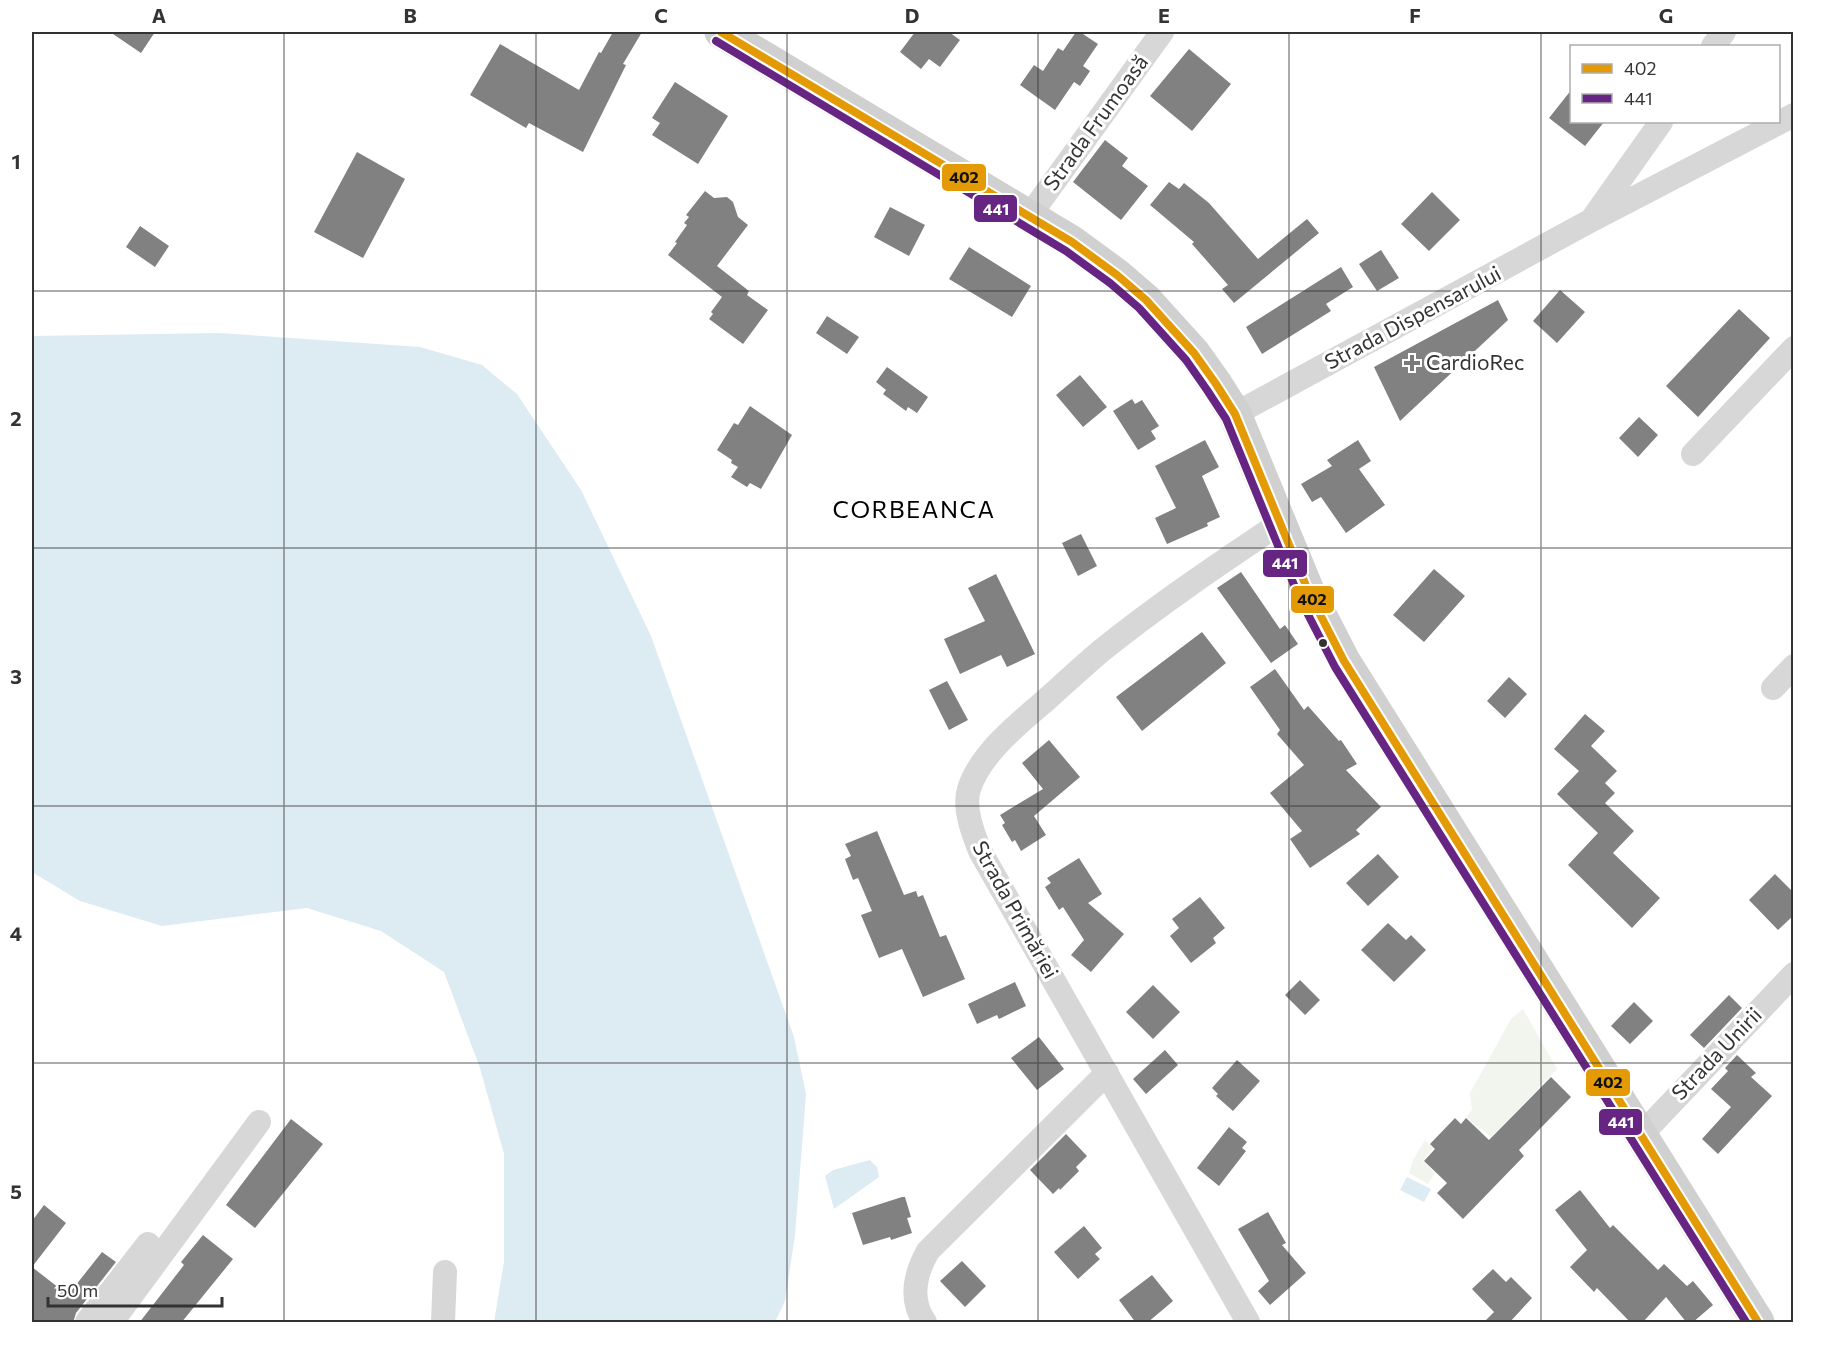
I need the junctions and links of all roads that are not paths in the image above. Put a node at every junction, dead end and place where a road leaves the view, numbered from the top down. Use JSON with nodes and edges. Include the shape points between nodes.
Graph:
{"nodes":[{"id":1,"x":721,"y":32,"type":"edge"},
{"id":2,"x":1162,"y":32,"type":"edge"},
{"id":3,"x":1724,"y":32,"type":"edge"},
{"id":4,"x":1714,"y":45,"type":"edge"},
{"id":5,"x":1794,"y":116,"type":"edge"},
{"id":6,"x":1659,"y":123,"type":"edge"},
{"id":7,"x":1030,"y":215,"type":"junction"},
{"id":8,"x":1590,"y":221,"type":"junction"},
{"id":9,"x":1794,"y":348,"type":"edge"},
{"id":10,"x":1235,"y":414,"type":"junction"},
{"id":11,"x":1693,"y":454,"type":"dead end"},
{"id":12,"x":1280,"y":523,"type":"junction"},
{"id":13,"x":1794,"y":666,"type":"edge"},
{"id":14,"x":1773,"y":688,"type":"dead end"},
{"id":15,"x":1794,"y":974,"type":"edge"},
{"id":16,"x":1107,"y":1073,"type":"junction"},
{"id":17,"x":259,"y":1122,"type":"dead end"},
{"id":18,"x":1641,"y":1135,"type":"junction"},
{"id":19,"x":148,"y":1244,"type":"dead end"},
{"id":20,"x":445,"y":1272,"type":"dead end"},
{"id":21,"x":87,"y":1323,"type":"edge"},
{"id":22,"x":112,"y":1323,"type":"edge"},
{"id":23,"x":443,"y":1323,"type":"edge"},
{"id":24,"x":925,"y":1323,"type":"edge"},
{"id":25,"x":1248,"y":1323,"type":"edge"},
{"id":26,"x":1758,"y":1323,"type":"edge"}],
"edges":[{"from":1,"to":7,"type":"main road"},
{"from":2,"to":7,"type":"street","name":"Strada Frumoasă"},
{"from":3,"to":4,"type":"street"},
{"from":5,"to":8,"type":"street","name":"Strada Dispensarului"},
{"from":6,"to":8,"type":"street","name":"Strada Dispensarului"},
{"from":7,"to":10,"type":"main road","via":[[1072,242],[1146,300],[1194,353]]},
{"from":8,"to":10,"type":"street","name":"Strada Dispensarului"},
{"from":9,"to":11,"type":"street"},
{"from":10,"to":12,"type":"main road"},
{"from":12,"to":16,"type":"street","name":"Strada Primăriei","via":[[1101,651],[1016,726],[983,762],[968,792],[968,812],[980,851]]},
{"from":12,"to":18,"type":"main road","via":[[1309,593],[1344,661]]},
{"from":13,"to":14,"type":"street"},
{"from":15,"to":18,"type":"street","name":"Strada Unirii"},
{"from":16,"to":24,"type":"street","via":[[928,1251],[917,1273],[915,1296]]},
{"from":16,"to":25,"type":"street","name":"Strada Primăriei"},
{"from":17,"to":22,"type":"street"},
{"from":18,"to":26,"type":"main road"},
{"from":19,"to":21,"type":"street"},
{"from":20,"to":23,"type":"street"}]}
